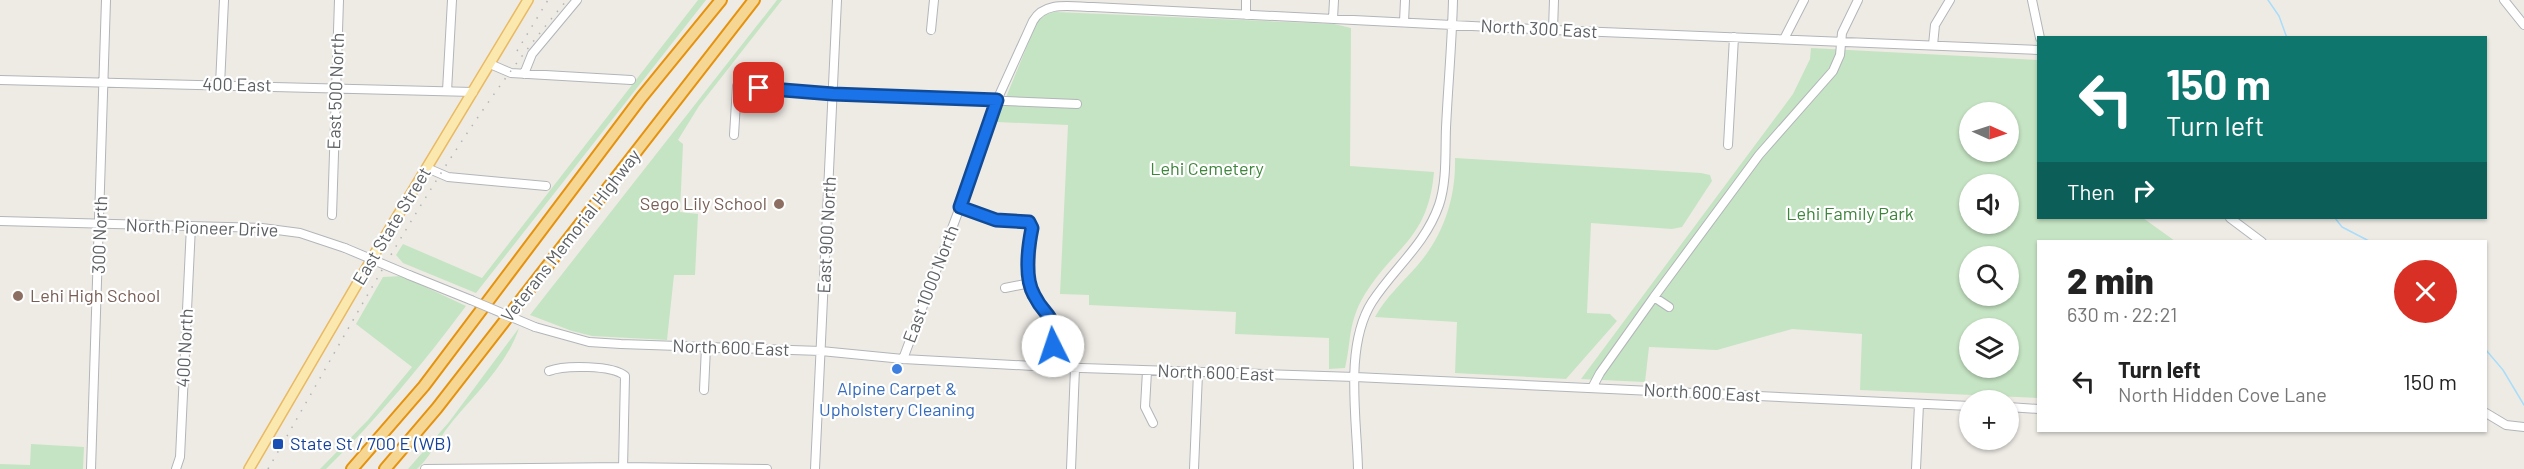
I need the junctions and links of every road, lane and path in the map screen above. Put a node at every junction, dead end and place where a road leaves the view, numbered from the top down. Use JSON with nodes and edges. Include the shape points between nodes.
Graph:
{"nodes":[{"id":1,"x":106,"y":0,"type":"edge"},
{"id":2,"x":224,"y":0,"type":"edge"},
{"id":3,"x":339,"y":0,"type":"edge"},
{"id":4,"x":452,"y":0,"type":"edge"},
{"id":5,"x":528,"y":0,"type":"edge"},
{"id":6,"x":577,"y":0,"type":"edge"},
{"id":7,"x":721,"y":0,"type":"edge"},
{"id":8,"x":754,"y":0,"type":"edge"},
{"id":9,"x":837,"y":0,"type":"edge"},
{"id":10,"x":933,"y":0,"type":"edge"},
{"id":11,"x":1155,"y":0,"type":"edge"},
{"id":12,"x":1246,"y":0,"type":"edge"},
{"id":13,"x":1334,"y":0,"type":"edge"},
{"id":14,"x":1405,"y":0,"type":"edge"},
{"id":15,"x":1453,"y":0,"type":"edge"},
{"id":16,"x":1554,"y":0,"type":"edge"},
{"id":17,"x":1804,"y":0,"type":"edge"},
{"id":18,"x":1858,"y":0,"type":"edge"},
{"id":19,"x":1950,"y":0,"type":"edge"},
{"id":20,"x":2032,"y":0,"type":"edge"},
{"id":21,"x":2504,"y":0,"type":"edge"},
{"id":22,"x":1093,"y":3,"type":"edge"},
{"id":23,"x":1154,"y":10,"type":"junction"},
{"id":24,"x":1041,"y":11,"type":"joint"},
{"id":25,"x":1246,"y":15,"type":"junction"},
{"id":26,"x":1333,"y":19,"type":"junction"},
{"id":27,"x":1404,"y":22,"type":"junction"},
{"id":28,"x":1453,"y":24,"type":"junction"},
{"id":29,"x":2524,"y":25,"type":"edge"},
{"id":30,"x":931,"y":30,"type":"dead end"},
{"id":31,"x":1553,"y":30,"type":"junction"},
{"id":32,"x":2040,"y":36,"type":"edge"},
{"id":33,"x":1734,"y":37,"type":"junction"},
{"id":34,"x":1784,"y":39,"type":"junction"},
{"id":35,"x":1841,"y":41,"type":"junction"},
{"id":36,"x":1933,"y":45,"type":"junction"},
{"id":37,"x":2037,"y":50,"type":"edge"},
{"id":38,"x":490,"y":64,"type":"junction"},
{"id":39,"x":524,"y":74,"type":"junction"},
{"id":40,"x":0,"y":80,"type":"edge"},
{"id":41,"x":631,"y":80,"type":"dead end"},
{"id":42,"x":104,"y":83,"type":"junction"},
{"id":43,"x":219,"y":85,"type":"junction"},
{"id":44,"x":336,"y":87,"type":"junction"},
{"id":45,"x":447,"y":91,"type":"junction"},
{"id":46,"x":473,"y":92,"type":"junction"},
{"id":47,"x":833,"y":94,"type":"junction"},
{"id":48,"x":997,"y":100,"type":"junction"},
{"id":49,"x":1077,"y":104,"type":"dead end"},
{"id":50,"x":734,"y":135,"type":"dead end"},
{"id":51,"x":1728,"y":146,"type":"dead end"},
{"id":52,"x":427,"y":168,"type":"junction"},
{"id":53,"x":546,"y":186,"type":"dead end"},
{"id":54,"x":960,"y":207,"type":"junction"},
{"id":55,"x":332,"y":215,"type":"dead end"},
{"id":56,"x":2231,"y":219,"type":"edge"},
{"id":57,"x":0,"y":220,"type":"edge"},
{"id":58,"x":100,"y":225,"type":"junction"},
{"id":59,"x":191,"y":226,"type":"junction"},
{"id":60,"x":2259,"y":240,"type":"edge"},
{"id":61,"x":1030,"y":283,"type":"junction"},
{"id":62,"x":1005,"y":288,"type":"dead end"},
{"id":63,"x":1654,"y":297,"type":"junction"},
{"id":64,"x":471,"y":300,"type":"joint"},
{"id":65,"x":1669,"y":307,"type":"dead end"},
{"id":66,"x":706,"y":347,"type":"junction"},
{"id":67,"x":821,"y":351,"type":"junction"},
{"id":68,"x":903,"y":359,"type":"junction"},
{"id":69,"x":1051,"y":367,"type":"junction"},
{"id":70,"x":1075,"y":368,"type":"junction"},
{"id":71,"x":549,"y":371,"type":"dead end"},
{"id":72,"x":1147,"y":371,"type":"junction"},
{"id":73,"x":1198,"y":372,"type":"junction"},
{"id":74,"x":1355,"y":376,"type":"junction"},
{"id":75,"x":1592,"y":388,"type":"junction"},
{"id":76,"x":704,"y":390,"type":"dead end"},
{"id":77,"x":1919,"y":404,"type":"junction"},
{"id":78,"x":1959,"y":406,"type":"edge"},
{"id":79,"x":2019,"y":408,"type":"edge"},
{"id":80,"x":2037,"y":409,"type":"edge"},
{"id":81,"x":2487,"y":414,"type":"edge"},
{"id":82,"x":1153,"y":423,"type":"dead end"},
{"id":83,"x":2524,"y":427,"type":"edge"},
{"id":84,"x":623,"y":468,"type":"edge"},
{"id":85,"x":91,"y":469,"type":"edge"},
{"id":86,"x":176,"y":469,"type":"edge"},
{"id":87,"x":249,"y":469,"type":"edge"},
{"id":88,"x":352,"y":469,"type":"edge"},
{"id":89,"x":384,"y":469,"type":"edge"},
{"id":90,"x":425,"y":469,"type":"edge"},
{"id":91,"x":767,"y":469,"type":"edge"},
{"id":92,"x":815,"y":469,"type":"edge"},
{"id":93,"x":1071,"y":469,"type":"edge"},
{"id":94,"x":1194,"y":469,"type":"edge"},
{"id":95,"x":1359,"y":469,"type":"edge"},
{"id":96,"x":1916,"y":469,"type":"edge"}],
"edges":[{"from":1,"to":42,"type":"street","name":"300 North"},
{"from":2,"to":43,"type":"street"},
{"from":3,"to":44,"type":"street","name":"East 500 North"},
{"from":4,"to":45,"type":"street"},
{"from":5,"to":38,"type":"main road","name":"East State Street"},
{"from":6,"to":39,"type":"street","via":[[532,54]]},
{"from":7,"to":88,"type":"highway","name":"Veterans Memorial Highway","via":[[641,98],[424,386]]},
{"from":8,"to":89,"type":"highway","name":"Veterans Memorial Highway","via":[[438,408]]},
{"from":9,"to":47,"type":"street","name":"East 900 North"},
{"from":10,"to":30,"type":"street"},
{"from":11,"to":23,"type":"street"},
{"from":12,"to":25,"type":"street"},
{"from":13,"to":26,"type":"street"},
{"from":14,"to":27,"type":"street"},
{"from":15,"to":28,"type":"street"},
{"from":16,"to":31,"type":"street"},
{"from":17,"to":34,"type":"street"},
{"from":18,"to":35,"type":"street"},
{"from":19,"to":36,"type":"street","via":[[1935,25]]},
{"from":20,"to":32,"type":"street"},
{"from":21,"to":29,"type":"street"},
{"from":22,"to":23,"type":"street","name":"North 300 East"},
{"from":22,"to":24,"type":"street","name":"North 300 East"},
{"from":23,"to":25,"type":"street","name":"North 300 East"},
{"from":24,"to":48,"type":"street","name":"East 1000 North","via":[[1032,21]]},
{"from":25,"to":26,"type":"street","name":"North 300 East"},
{"from":26,"to":27,"type":"street","name":"North 300 East"},
{"from":27,"to":28,"type":"street","name":"North 300 East"},
{"from":28,"to":31,"type":"street","name":"North 300 East"},
{"from":28,"to":74,"type":"street","via":[[1443,192],[1428,231],[1371,304],[1358,339]]},
{"from":31,"to":33,"type":"street","name":"North 300 East"},
{"from":33,"to":34,"type":"street","name":"North 300 East"},
{"from":33,"to":51,"type":"street"},
{"from":34,"to":35,"type":"street","name":"North 300 East"},
{"from":35,"to":36,"type":"street","name":"North 300 East"},
{"from":35,"to":63,"type":"street","via":[[1833,71],[1760,155]]},
{"from":36,"to":37,"type":"street","name":"North 300 East"},
{"from":38,"to":39,"type":"street","via":[[506,72]]},
{"from":38,"to":46,"type":"main road","name":"East State Street"},
{"from":39,"to":41,"type":"street"},
{"from":40,"to":42,"type":"street","name":"400 East"},
{"from":42,"to":43,"type":"street","name":"400 East"},
{"from":42,"to":58,"type":"street","name":"300 North"},
{"from":43,"to":44,"type":"street","name":"400 East"},
{"from":44,"to":45,"type":"street","name":"400 East"},
{"from":44,"to":55,"type":"street","name":"East 500 North"},
{"from":45,"to":46,"type":"street","name":"400 East"},
{"from":46,"to":52,"type":"main road","name":"East State Street"},
{"from":47,"to":48,"type":"street"},
{"from":47,"to":50,"type":"street","via":[[737,86]]},
{"from":47,"to":67,"type":"street","name":"East 900 North"},
{"from":48,"to":49,"type":"street"},
{"from":48,"to":54,"type":"street","name":"East 1000 North"},
{"from":52,"to":53,"type":"street","via":[[448,177]]},
{"from":52,"to":87,"type":"main road","name":"East State Street"},
{"from":54,"to":61,"type":"street","via":[[996,220],[1029,222]]},
{"from":54,"to":68,"type":"street","name":"East 1000 North"},
{"from":56,"to":60,"type":"street"},
{"from":57,"to":58,"type":"street","name":"North Pioneer Drive"},
{"from":58,"to":59,"type":"street","name":"North Pioneer Drive"},
{"from":58,"to":85,"type":"street","name":"300 North"},
{"from":59,"to":64,"type":"street","name":"North Pioneer Drive","bridge":true,"via":[[300,233]]},
{"from":59,"to":86,"type":"street","name":"400 North","via":[[180,457]]},
{"from":61,"to":62,"type":"street"},
{"from":61,"to":69,"type":"street","via":[[1054,325]]},
{"from":63,"to":65,"type":"street"},
{"from":63,"to":75,"type":"street"},
{"from":64,"to":66,"type":"street","name":"North 600 East","bridge":true,"via":[[535,327],[589,342]]},
{"from":66,"to":67,"type":"street","name":"North 600 East"},
{"from":66,"to":76,"type":"street"},
{"from":67,"to":68,"type":"street","name":"North 600 East"},
{"from":67,"to":92,"type":"street","name":"East 900 North"},
{"from":68,"to":69,"type":"street","name":"North 600 East"},
{"from":69,"to":70,"type":"street","name":"North 600 East"},
{"from":70,"to":72,"type":"street","name":"North 600 East"},
{"from":70,"to":93,"type":"street"},
{"from":71,"to":84,"type":"street","via":[[571,366],[617,371],[625,376]]},
{"from":72,"to":73,"type":"street","name":"North 600 East"},
{"from":72,"to":82,"type":"street","via":[[1145,407]]},
{"from":73,"to":74,"type":"street","name":"North 600 East"},
{"from":73,"to":94,"type":"street"},
{"from":74,"to":75,"type":"street","name":"North 600 East"},
{"from":74,"to":95,"type":"street"},
{"from":75,"to":77,"type":"street","name":"North 600 East"},
{"from":77,"to":78,"type":"street","name":"North 600 East"},
{"from":77,"to":96,"type":"street"},
{"from":79,"to":80,"type":"street"},
{"from":81,"to":83,"type":"street","via":[[2512,427]]},
{"from":84,"to":90,"type":"street"},
{"from":84,"to":91,"type":"street"}]}
